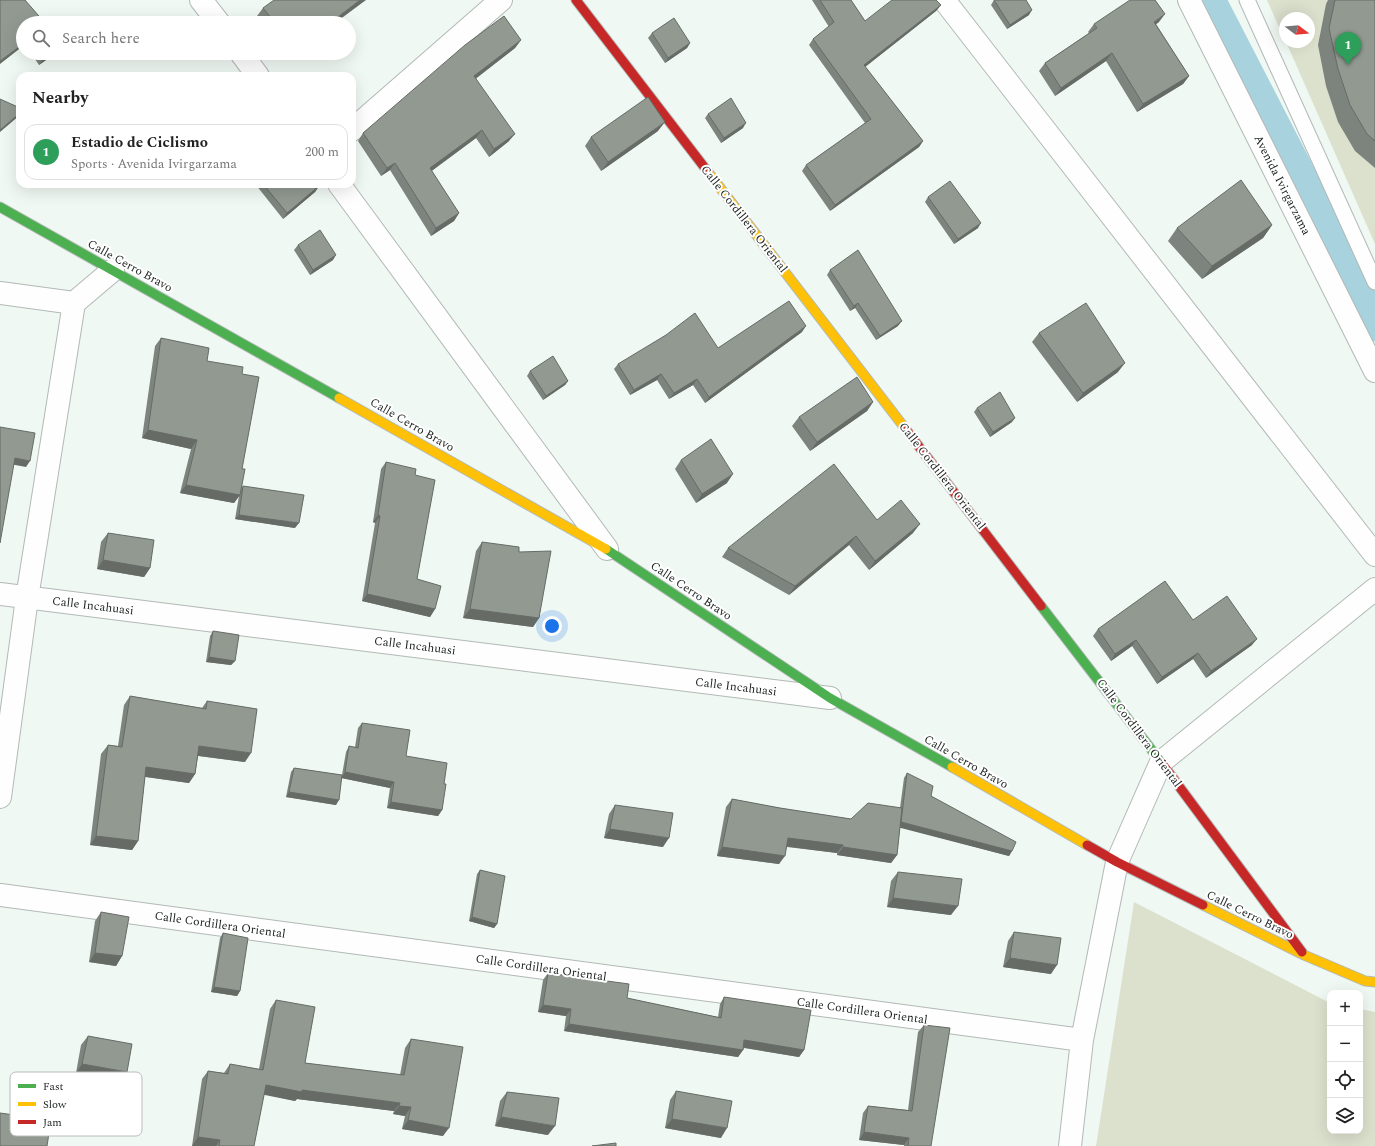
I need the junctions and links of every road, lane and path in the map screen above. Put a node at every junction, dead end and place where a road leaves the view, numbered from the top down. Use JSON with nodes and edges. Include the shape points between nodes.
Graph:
{"nodes":[{"id":1,"x":201,"y":0,"type":"edge"},
{"id":2,"x":501,"y":0,"type":"edge"},
{"id":3,"x":576,"y":0,"type":"edge"},
{"id":4,"x":944,"y":0,"type":"edge"},
{"id":5,"x":1190,"y":0,"type":"edge"},
{"id":6,"x":1247,"y":0,"type":"edge"},
{"id":7,"x":214,"y":16,"type":"edge"},
{"id":8,"x":246,"y":60,"type":"edge"},
{"id":9,"x":255,"y":72,"type":"edge"},
{"id":10,"x":356,"y":127,"type":"edge"},
{"id":11,"x":342,"y":188,"type":"edge"},
{"id":12,"x":0,"y":207,"type":"edge"},
{"id":13,"x":113,"y":270,"type":"junction"},
{"id":14,"x":1375,"y":282,"type":"edge"},
{"id":15,"x":0,"y":293,"type":"edge"},
{"id":16,"x":74,"y":302,"type":"junction"},
{"id":17,"x":1375,"y":371,"type":"edge"},
{"id":18,"x":607,"y":549,"type":"junction"},
{"id":19,"x":1375,"y":555,"type":"edge"},
{"id":20,"x":1375,"y":589,"type":"edge"},
{"id":21,"x":0,"y":594,"type":"edge"},
{"id":22,"x":27,"y":598,"type":"junction"},
{"id":23,"x":830,"y":698,"type":"junction"},
{"id":24,"x":1161,"y":762,"type":"junction"},
{"id":25,"x":0,"y":797,"type":"edge"},
{"id":26,"x":1117,"y":862,"type":"junction"},
{"id":27,"x":0,"y":895,"type":"edge"},
{"id":28,"x":1304,"y":955,"type":"junction"},
{"id":29,"x":1375,"y":982,"type":"edge"},
{"id":30,"x":1082,"y":1040,"type":"junction"},
{"id":31,"x":1070,"y":1146,"type":"edge"}],
"edges":[{"from":1,"to":7,"type":"street"},
{"from":2,"to":10,"type":"street"},
{"from":3,"to":24,"type":"street","name":"Calle Cordillera Oriental"},
{"from":4,"to":19,"type":"street"},
{"from":5,"to":17,"type":"street","name":"Avenida Ivirgarzama"},
{"from":6,"to":14,"type":"lane"},
{"from":8,"to":9,"type":"street"},
{"from":11,"to":18,"type":"street"},
{"from":12,"to":13,"type":"street","name":"Calle Cerro Bravo"},
{"from":13,"to":16,"type":"street"},
{"from":13,"to":18,"type":"street","name":"Calle Cerro Bravo"},
{"from":15,"to":16,"type":"street"},
{"from":16,"to":22,"type":"street"},
{"from":18,"to":23,"type":"street","name":"Calle Cerro Bravo"},
{"from":20,"to":24,"type":"street"},
{"from":21,"to":22,"type":"street","name":"Calle Incahuasi"},
{"from":22,"to":23,"type":"street","name":"Calle Incahuasi"},
{"from":22,"to":25,"type":"street"},
{"from":23,"to":26,"type":"street","name":"Calle Cerro Bravo"},
{"from":24,"to":26,"type":"street"},
{"from":24,"to":28,"type":"street","name":"Calle Cordillera Oriental"},
{"from":26,"to":28,"type":"street","name":"Calle Cerro Bravo"},
{"from":26,"to":30,"type":"street"},
{"from":27,"to":30,"type":"street","name":"Calle Cordillera Oriental"},
{"from":28,"to":29,"type":"street","name":"Calle Cerro Bravo","via":[[1365,981]]},
{"from":30,"to":31,"type":"street"}]}
